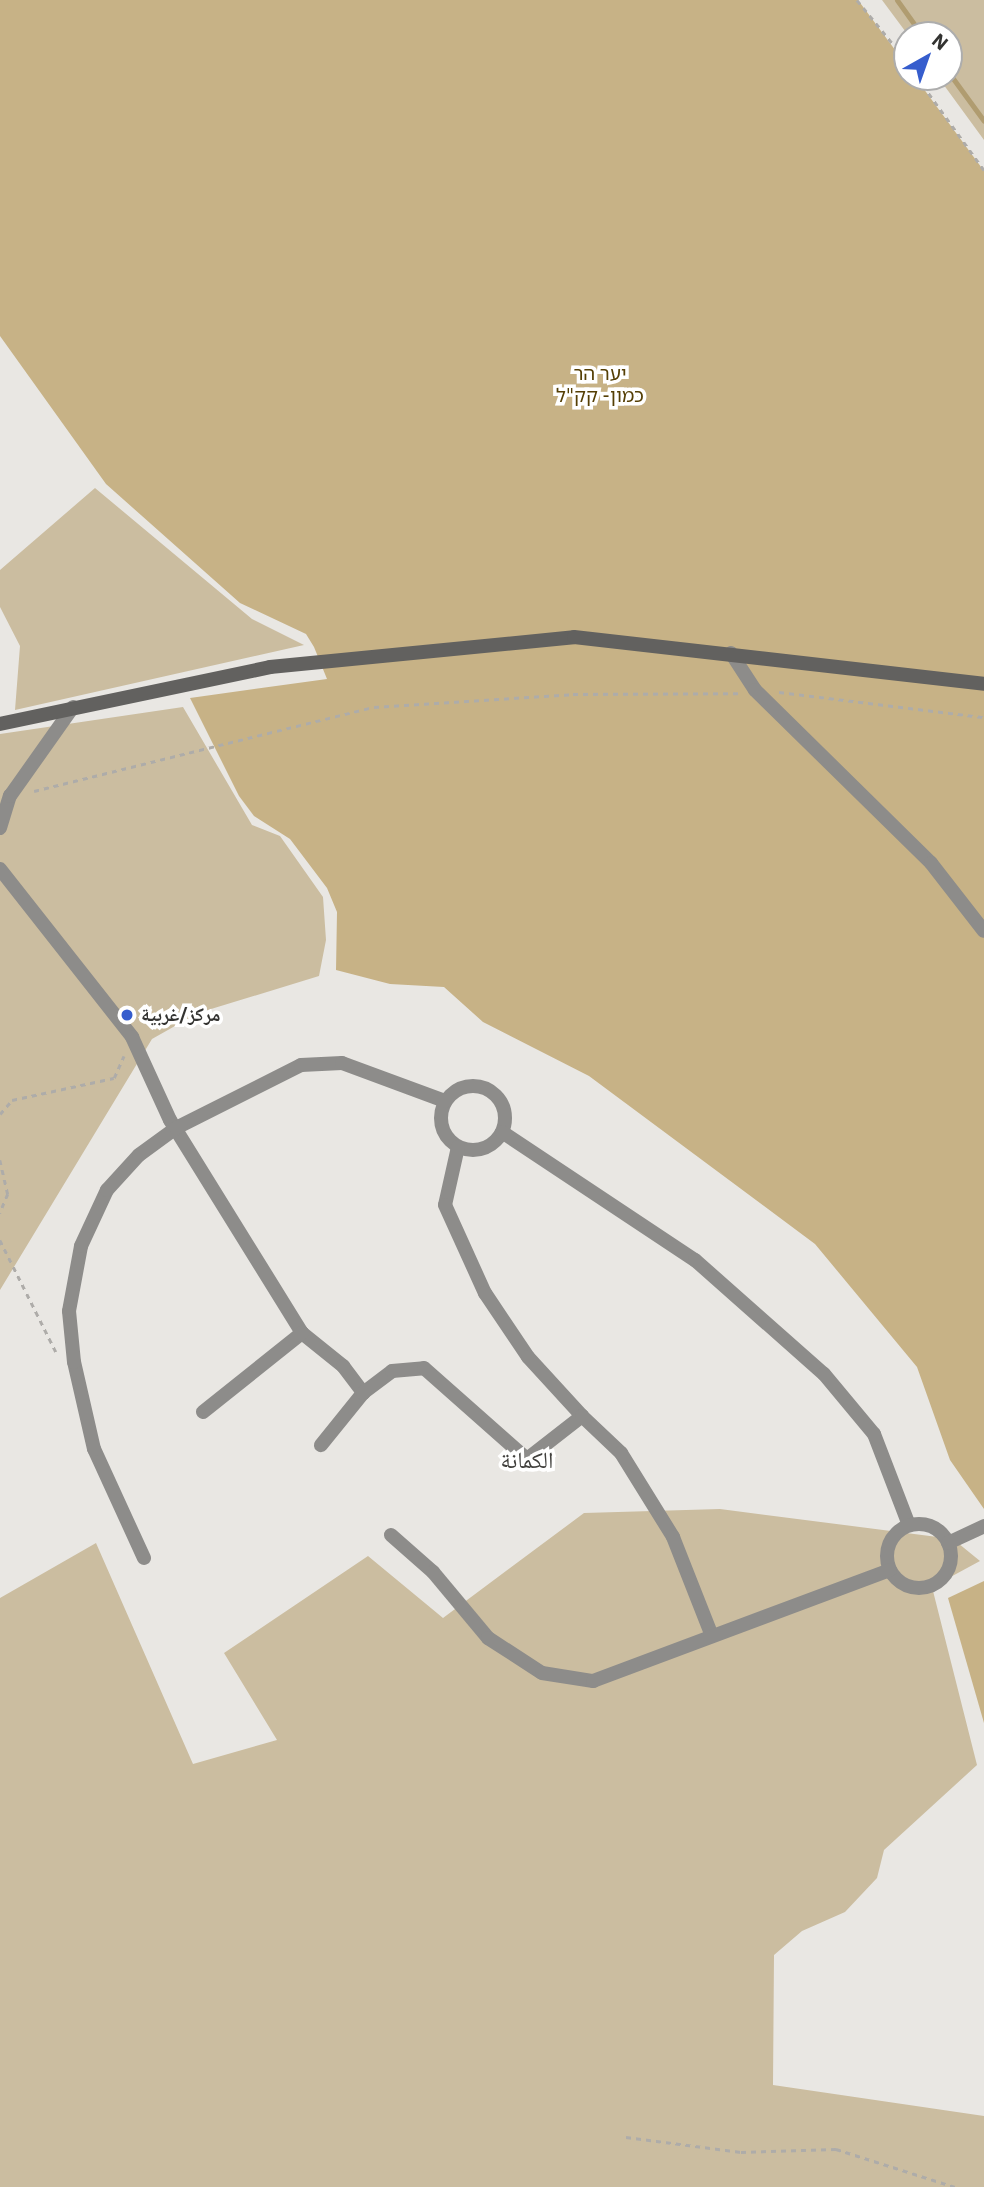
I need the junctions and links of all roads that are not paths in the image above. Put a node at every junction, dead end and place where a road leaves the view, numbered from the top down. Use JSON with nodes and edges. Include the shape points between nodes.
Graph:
{"nodes":[{"id":1,"x":731,"y":653,"type":"junction"},
{"id":2,"x":984,"y":684,"type":"edge"},
{"id":3,"x":74,"y":707,"type":"junction"},
{"id":4,"x":0,"y":724,"type":"edge"},
{"id":5,"x":0,"y":828,"type":"edge"},
{"id":6,"x":0,"y":869,"type":"edge"},
{"id":7,"x":984,"y":931,"type":"edge"},
{"id":8,"x":445,"y":1101,"type":"junction"},
{"id":9,"x":176,"y":1128,"type":"junction"},
{"id":10,"x":502,"y":1132,"type":"junction"},
{"id":11,"x":458,"y":1147,"type":"junction"},
{"id":12,"x":302,"y":1333,"type":"junction"},
{"id":13,"x":363,"y":1393,"type":"junction"},
{"id":14,"x":203,"y":1412,"type":"dead end"},
{"id":15,"x":582,"y":1416,"type":"junction"},
{"id":16,"x":321,"y":1445,"type":"dead end"},
{"id":17,"x":909,"y":1525,"type":"junction"},
{"id":18,"x":984,"y":1526,"type":"edge"},
{"id":19,"x":391,"y":1535,"type":"dead end"},
{"id":20,"x":948,"y":1543,"type":"junction"},
{"id":21,"x":144,"y":1558,"type":"dead end"},
{"id":22,"x":890,"y":1570,"type":"junction"},
{"id":23,"x":712,"y":1636,"type":"junction"}],
"edges":[{"from":1,"to":2,"type":"main road"},
{"from":1,"to":3,"type":"main road","via":[[574,637],[270,667]]},
{"from":1,"to":7,"type":"street","via":[[755,690],[931,863]]},
{"from":3,"to":4,"type":"main road"},
{"from":3,"to":5,"type":"street","via":[[10,796]]},
{"from":6,"to":9,"type":"street","via":[[132,1037]]},
{"from":8,"to":9,"type":"street","via":[[342,1063],[301,1065]]},
{"from":8,"to":10,"type":"street","via":[[462,1088],[484,1088],[504,1110]]},
{"from":8,"to":11,"type":"street","via":[[440,1122]]},
{"from":9,"to":12,"type":"street"},
{"from":9,"to":21,"type":"street","via":[[139,1155],[107,1190],[81,1245],[69,1311],[94,1449]]},
{"from":10,"to":11,"type":"street","via":[[479,1150]]},
{"from":10,"to":17,"type":"street","via":[[695,1260],[824,1374],[874,1434]]},
{"from":11,"to":15,"type":"street","via":[[445,1205],[485,1293],[528,1357]]},
{"from":12,"to":13,"type":"street","via":[[343,1366]]},
{"from":12,"to":14,"type":"street"},
{"from":13,"to":15,"type":"street","via":[[393,1371],[424,1368],[527,1459]]},
{"from":13,"to":16,"type":"street"},
{"from":15,"to":23,"type":"street","via":[[621,1452],[673,1537]]},
{"from":17,"to":20,"type":"street","via":[[930,1525]]},
{"from":17,"to":22,"type":"street","via":[[892,1538]]},
{"from":18,"to":20,"type":"street"},
{"from":19,"to":23,"type":"street","via":[[433,1572],[488,1638],[542,1673],[593,1681]]},
{"from":20,"to":22,"type":"street","via":[[949,1568],[936,1584],[905,1585]]},
{"from":22,"to":23,"type":"street"}]}
